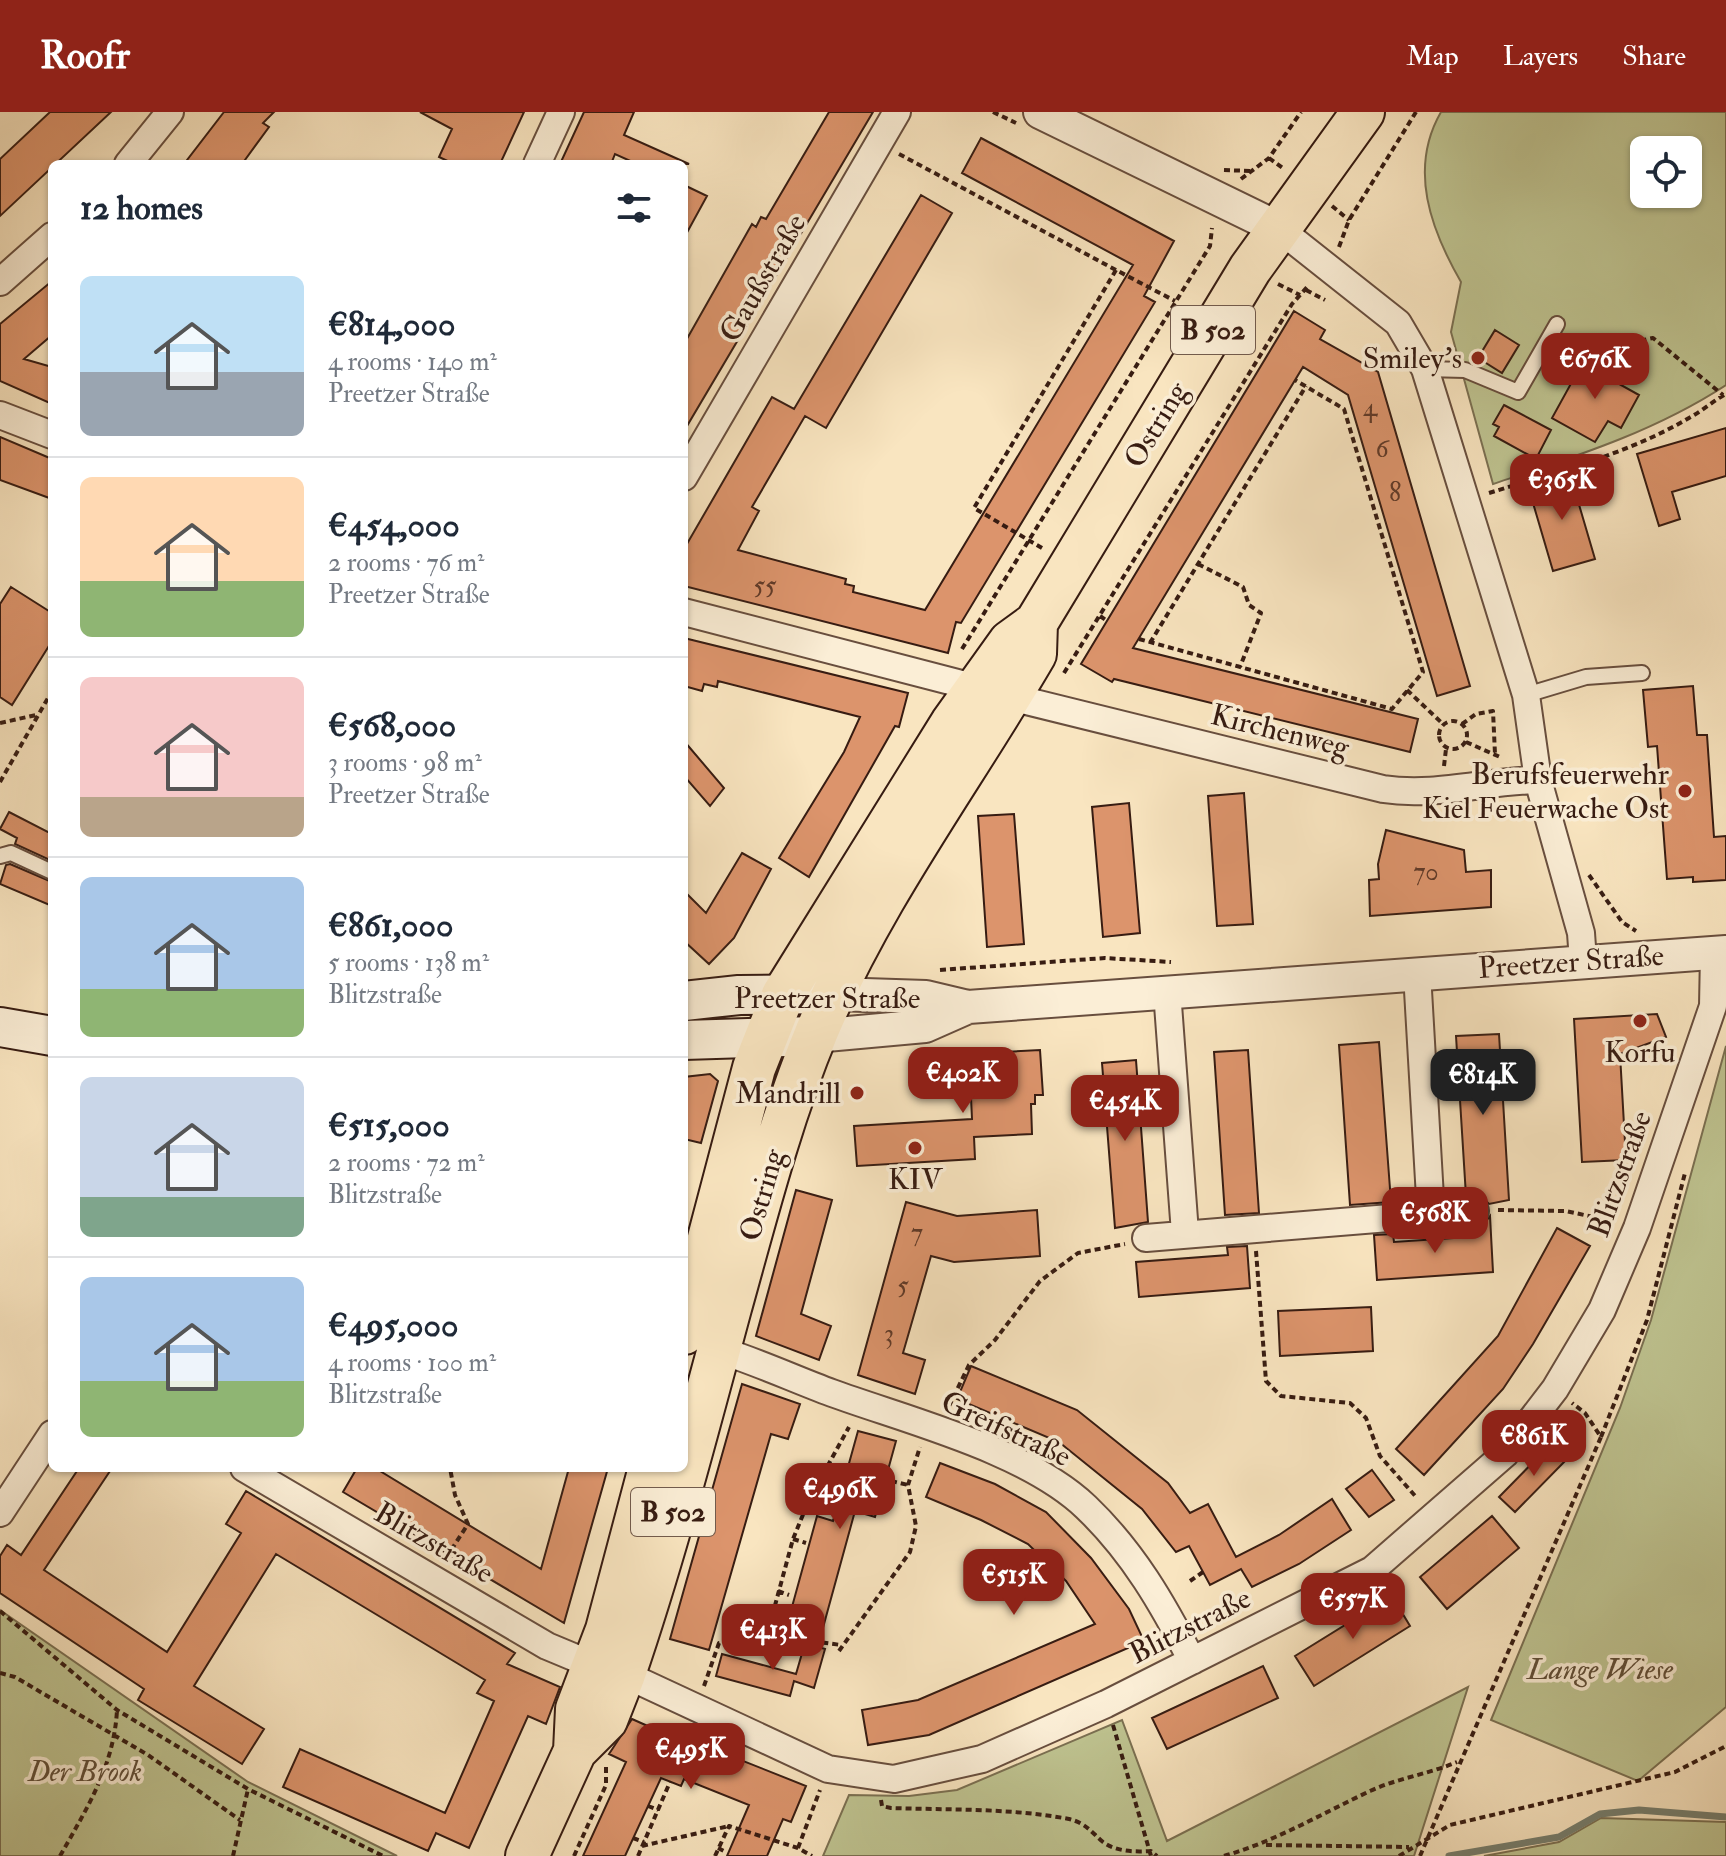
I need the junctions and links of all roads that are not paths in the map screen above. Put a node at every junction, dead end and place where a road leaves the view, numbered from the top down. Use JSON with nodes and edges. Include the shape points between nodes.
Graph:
{"nodes":[{"id":1,"x":170,"y":112,"type":"edge"},
{"id":2,"x":561,"y":112,"type":"edge"},
{"id":3,"x":897,"y":112,"type":"edge"},
{"id":4,"x":1040,"y":112,"type":"edge"},
{"id":5,"x":1363,"y":112,"type":"edge"},
{"id":6,"x":131,"y":160,"type":"edge"},
{"id":7,"x":539,"y":160,"type":"edge"},
{"id":8,"x":1278,"y":228,"type":"junction"},
{"id":9,"x":48,"y":240,"type":"edge"},
{"id":10,"x":0,"y":282,"type":"edge"},
{"id":11,"x":1554,"y":329,"type":"road end"},
{"id":12,"x":1425,"y":369,"type":"junction"},
{"id":13,"x":0,"y":415,"type":"edge"},
{"id":14,"x":48,"y":433,"type":"edge"},
{"id":15,"x":688,"y":470,"type":"edge"},
{"id":16,"x":688,"y":613,"type":"edge"},
{"id":17,"x":1642,"y":673,"type":"dead end"},
{"id":18,"x":994,"y":692,"type":"junction"},
{"id":19,"x":1526,"y":695,"type":"junction"},
{"id":20,"x":1538,"y":780,"type":"junction"},
{"id":21,"x":0,"y":856,"type":"edge"},
{"id":22,"x":48,"y":870,"type":"edge"},
{"id":23,"x":1720,"y":952,"type":"edge"},
{"id":24,"x":1583,"y":961,"type":"junction"},
{"id":25,"x":1417,"y":973,"type":"junction"},
{"id":26,"x":1167,"y":991,"type":"junction"},
{"id":27,"x":834,"y":994,"type":"junction"},
{"id":28,"x":783,"y":995,"type":"junction"},
{"id":29,"x":688,"y":1001,"type":"edge"},
{"id":30,"x":968,"y":1007,"type":"junction"},
{"id":31,"x":0,"y":1027,"type":"edge"},
{"id":32,"x":48,"y":1035,"type":"edge"},
{"id":33,"x":815,"y":1036,"type":"junction"},
{"id":34,"x":764,"y":1037,"type":"junction"},
{"id":35,"x":688,"y":1040,"type":"edge"},
{"id":36,"x":1475,"y":1211,"type":"road end"},
{"id":37,"x":1431,"y":1215,"type":"junction"},
{"id":38,"x":1185,"y":1233,"type":"junction"},
{"id":39,"x":1146,"y":1238,"type":"road end"},
{"id":40,"x":689,"y":1291,"type":"edge"},
{"id":41,"x":702,"y":1341,"type":"edge"},
{"id":42,"x":688,"y":1391,"type":"edge"},
{"id":43,"x":48,"y":1440,"type":"edge"},
{"id":44,"x":251,"y":1472,"type":"edge"},
{"id":45,"x":649,"y":1472,"type":"edge"},
{"id":46,"x":665,"y":1472,"type":"edge"},
{"id":47,"x":0,"y":1513,"type":"edge"},
{"id":48,"x":1192,"y":1661,"type":"junction"},
{"id":49,"x":610,"y":1670,"type":"junction"},
{"id":50,"x":527,"y":1856,"type":"edge"}],
"edges":[{"from":1,"to":6,"type":"street"},
{"from":2,"to":7,"type":"street"},
{"from":3,"to":15,"type":"street","name":"Gaußstraße"},
{"from":4,"to":8,"type":"street"},
{"from":5,"to":8,"type":"main road","name":"Ostring","number":"B 502"},
{"from":8,"to":12,"type":"street","via":[[1398,323]]},
{"from":8,"to":18,"type":"main road","name":"Ostring","number":"B 502","via":[[1036,623],[1035,654]]},
{"from":9,"to":10,"type":"street"},
{"from":11,"to":12,"type":"lane","via":[[1518,392],[1465,370]]},
{"from":12,"to":19,"type":"street"},
{"from":13,"to":14,"type":"street"},
{"from":16,"to":18,"type":"street","name":"Kirchenweg"},
{"from":17,"to":19,"type":"lane","via":[[1586,677]]},
{"from":18,"to":20,"type":"street","name":"Kirchenweg","via":[[1395,791]]},
{"from":18,"to":27,"type":"main road","name":"Ostring","number":"B 502"},
{"from":18,"to":28,"type":"main road","name":"Ostring","number":"B 502"},
{"from":19,"to":20,"type":"street"},
{"from":20,"to":24,"type":"street","via":[[1581,933]]},
{"from":21,"to":22,"type":"lane","via":[[11,853]]},
{"from":23,"to":24,"type":"street","name":"Preetzer Straße"},
{"from":23,"to":48,"type":"street","name":"Blitzstraße","via":[[1713,1006],[1637,1228],[1602,1310],[1555,1389],[1505,1454],[1372,1570]]},
{"from":24,"to":25,"type":"street","name":"Preetzer Straße"},
{"from":25,"to":26,"type":"street","name":"Preetzer Straße"},
{"from":25,"to":37,"type":"street"},
{"from":26,"to":30,"type":"street","name":"Preetzer Straße"},
{"from":26,"to":38,"type":"street"},
{"from":27,"to":28,"type":"main road","name":"Preetzer Straße"},
{"from":27,"to":30,"type":"street","name":"Preetzer Straße","via":[[926,997]]},
{"from":27,"to":33,"type":"main road","name":"Ostring","number":"B 502"},
{"from":28,"to":29,"type":"main road","name":"Preetzer Straße"},
{"from":28,"to":34,"type":"main road","name":"Ostring","number":"B 502"},
{"from":30,"to":33,"type":"street","name":"Preetzer Straße","via":[[925,1026]]},
{"from":31,"to":32,"type":"main road"},
{"from":33,"to":34,"type":"main road","name":"Preetzer Straße"},
{"from":33,"to":41,"type":"main road","name":"Ostring","number":"B 502"},
{"from":34,"to":35,"type":"main road","name":"Preetzer Straße"},
{"from":34,"to":40,"type":"main road","name":"Ostring","number":"B 502"},
{"from":36,"to":37,"type":"street"},
{"from":37,"to":38,"type":"street"},
{"from":38,"to":39,"type":"street"},
{"from":40,"to":41,"type":"main road","name":"Ostring","number":"B 502"},
{"from":41,"to":42,"type":"main road","name":"Ostring","number":"B 502"},
{"from":41,"to":48,"type":"street","name":"Greifstraße","via":[[933,1428],[1042,1476],[1083,1505],[1119,1543],[1154,1587]]},
{"from":43,"to":47,"type":"street"},
{"from":44,"to":49,"type":"street","name":"Blitzstraße","via":[[547,1646]]},
{"from":45,"to":49,"type":"main road","name":"Ostring","number":"B 502"},
{"from":46,"to":49,"type":"main road","name":"Ostring","number":"B 502"},
{"from":48,"to":49,"type":"street","name":"Blitzstraße","via":[[982,1759],[948,1770],[881,1777],[828,1769]]},
{"from":49,"to":50,"type":"main road","name":"Ostring","number":"B 502","via":[[606,1720],[575,1751]]}]}
